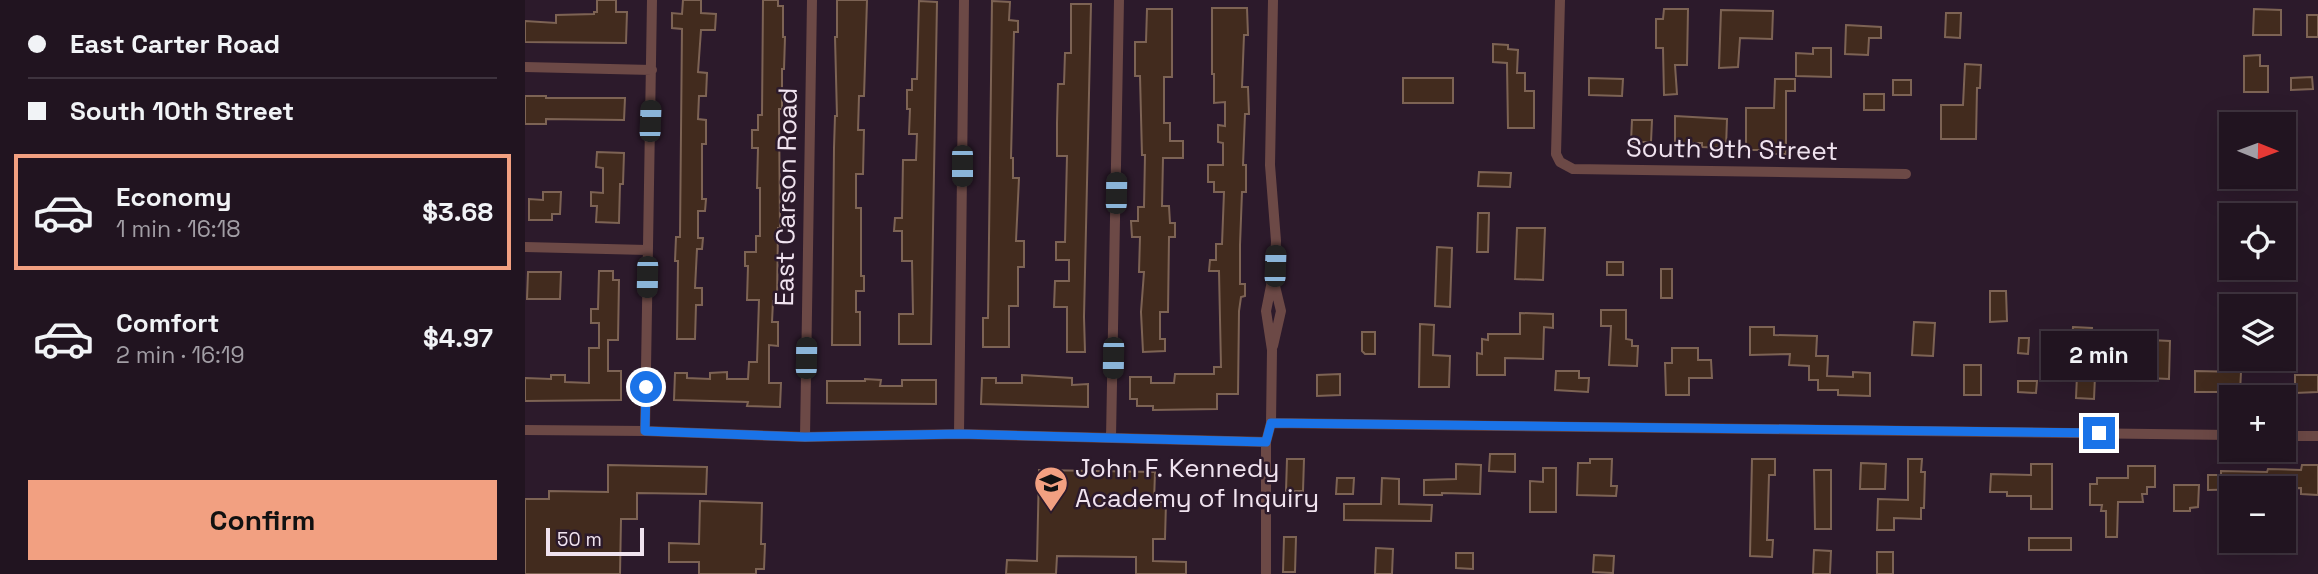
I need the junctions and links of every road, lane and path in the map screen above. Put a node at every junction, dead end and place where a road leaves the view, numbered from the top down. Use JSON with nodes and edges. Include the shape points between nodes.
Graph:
{"nodes":[{"id":1,"x":652,"y":0,"type":"edge"},
{"id":2,"x":812,"y":0,"type":"edge"},
{"id":3,"x":964,"y":0,"type":"edge"},
{"id":4,"x":1119,"y":0,"type":"edge"},
{"id":5,"x":1273,"y":0,"type":"edge"},
{"id":6,"x":1560,"y":0,"type":"edge"},
{"id":7,"x":525,"y":67,"type":"edge"},
{"id":8,"x":652,"y":70,"type":"junction"},
{"id":9,"x":1906,"y":174,"type":"dead end"},
{"id":10,"x":525,"y":247,"type":"edge"},
{"id":11,"x":647,"y":250,"type":"junction"},
{"id":12,"x":1271,"y":423,"type":"junction"},
{"id":13,"x":525,"y":430,"type":"edge"},
{"id":14,"x":645,"y":431,"type":"junction"},
{"id":15,"x":959,"y":434,"type":"junction"},
{"id":16,"x":2219,"y":435,"type":"edge"},
{"id":17,"x":2296,"y":436,"type":"edge"},
{"id":18,"x":2318,"y":436,"type":"edge"},
{"id":19,"x":805,"y":437,"type":"junction"},
{"id":20,"x":1111,"y":438,"type":"junction"},
{"id":21,"x":1266,"y":442,"type":"junction"},
{"id":22,"x":1266,"y":574,"type":"edge"}],
"edges":[{"from":1,"to":8,"type":"street"},
{"from":2,"to":19,"type":"street","name":"East Carson Road"},
{"from":3,"to":15,"type":"street"},
{"from":4,"to":20,"type":"street"},
{"from":5,"to":12,"type":"street","via":[[1270,164],[1276,241],[1266,311],[1272,350]]},
{"from":6,"to":9,"type":"street","name":"South 9th Street","via":[[1556,154],[1560,163],[1573,169]]},
{"from":7,"to":8,"type":"street"},
{"from":8,"to":11,"type":"street"},
{"from":10,"to":11,"type":"street"},
{"from":11,"to":14,"type":"street"},
{"from":12,"to":16,"type":"street"},
{"from":12,"to":21,"type":"street"},
{"from":13,"to":14,"type":"street"},
{"from":14,"to":19,"type":"street"},
{"from":15,"to":19,"type":"street"},
{"from":15,"to":20,"type":"street"},
{"from":17,"to":18,"type":"street"},
{"from":20,"to":21,"type":"street"},
{"from":21,"to":22,"type":"street"}]}
